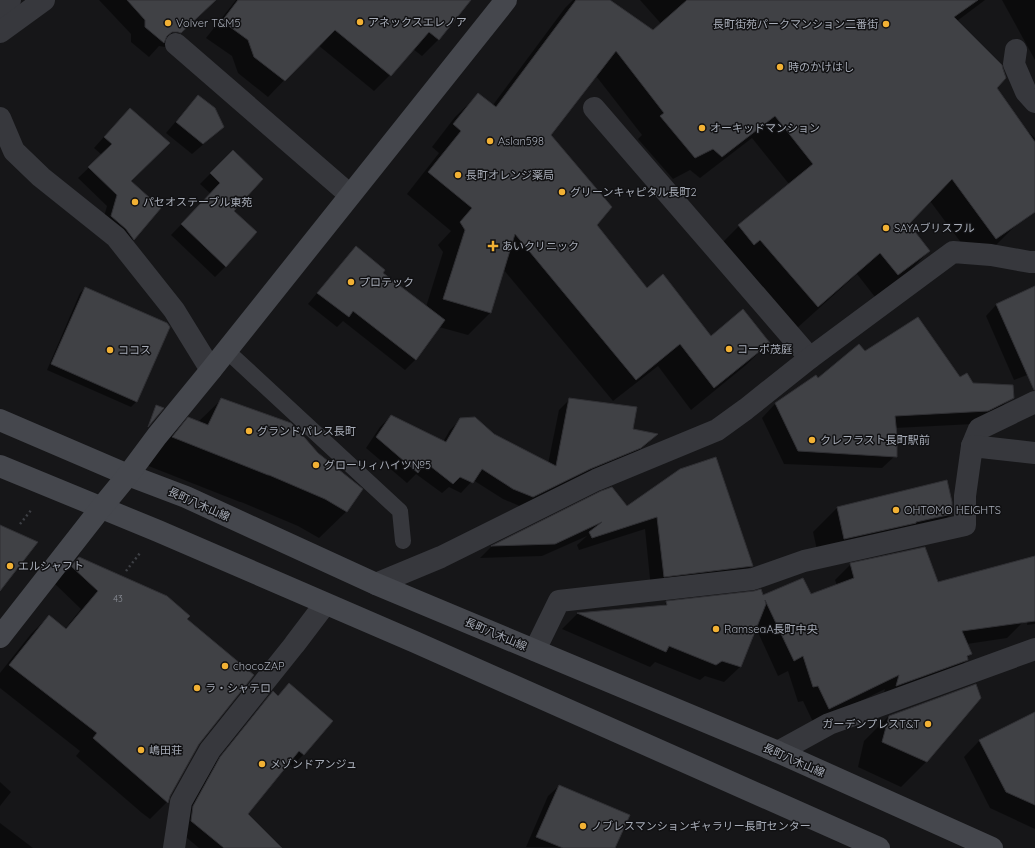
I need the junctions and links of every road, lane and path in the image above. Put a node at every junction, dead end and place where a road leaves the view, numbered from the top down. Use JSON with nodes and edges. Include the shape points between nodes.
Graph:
{"nodes":[{"id":1,"x":10,"y":0,"type":"edge"},
{"id":2,"x":44,"y":0,"type":"edge"},
{"id":3,"x":506,"y":0,"type":"edge"},
{"id":4,"x":0,"y":22,"type":"edge"},
{"id":5,"x":0,"y":32,"type":"edge"},
{"id":6,"x":176,"y":44,"type":"dead end"},
{"id":7,"x":1016,"y":50,"type":"dead end"},
{"id":8,"x":1035,"y":102,"type":"edge"},
{"id":9,"x":594,"y":108,"type":"dead end"},
{"id":10,"x":0,"y":118,"type":"edge"},
{"id":11,"x":350,"y":195,"type":"junction"},
{"id":12,"x":1033,"y":265,"type":"edge"},
{"id":13,"x":226,"y":350,"type":"junction"},
{"id":14,"x":810,"y":358,"type":"junction"},
{"id":15,"x":211,"y":370,"type":"junction"},
{"id":16,"x":1035,"y":402,"type":"edge"},
{"id":17,"x":0,"y":420,"type":"edge"},
{"id":18,"x":972,"y":446,"type":"junction"},
{"id":19,"x":1035,"y":453,"type":"edge"},
{"id":20,"x":0,"y":466,"type":"edge"},
{"id":21,"x":128,"y":474,"type":"junction"},
{"id":22,"x":35,"y":506,"type":"dead end"},
{"id":23,"x":101,"y":508,"type":"junction"},
{"id":24,"x":20,"y":524,"type":"dead end"},
{"id":25,"x":404,"y":542,"type":"dead end"},
{"id":26,"x":142,"y":551,"type":"dead end"},
{"id":27,"x":126,"y":571,"type":"dead end"},
{"id":28,"x":376,"y":584,"type":"junction"},
{"id":29,"x":325,"y":604,"type":"junction"},
{"id":30,"x":0,"y":637,"type":"edge"},
{"id":31,"x":1035,"y":649,"type":"edge"},
{"id":32,"x":535,"y":650,"type":"junction"},
{"id":33,"x":778,"y":752,"type":"junction"},
{"id":34,"x":174,"y":848,"type":"edge"},
{"id":35,"x":879,"y":848,"type":"edge"},
{"id":36,"x":992,"y":848,"type":"edge"}],
"edges":[{"from":1,"to":4,"type":"street"},
{"from":2,"to":5,"type":"street"},
{"from":3,"to":11,"type":"street"},
{"from":6,"to":11,"type":"street"},
{"from":7,"to":8,"type":"street","via":[[1014,64],[1026,92]]},
{"from":9,"to":14,"type":"street"},
{"from":10,"to":15,"type":"street","via":[[14,151],[41,177],[116,237],[174,310]]},
{"from":11,"to":13,"type":"street"},
{"from":12,"to":14,"type":"street","via":[[991,255],[953,252]]},
{"from":13,"to":15,"type":"street"},
{"from":13,"to":25,"type":"lane","via":[[400,511]]},
{"from":14,"to":28,"type":"street","via":[[752,405],[716,430],[596,480],[441,557]]},
{"from":15,"to":21,"type":"street"},
{"from":16,"to":18,"type":"street","via":[[979,429]]},
{"from":17,"to":21,"type":"street","name":"長町八木山線"},
{"from":18,"to":19,"type":"street"},
{"from":18,"to":32,"type":"street","via":[[965,496],[965,525],[804,561],[753,579],[559,601]]},
{"from":20,"to":23,"type":"street"},
{"from":21,"to":23,"type":"street"},
{"from":21,"to":28,"type":"street","name":"長町八木山線","via":[[186,497]]},
{"from":22,"to":24,"type":"path"},
{"from":23,"to":29,"type":"street"},
{"from":23,"to":30,"type":"street"},
{"from":26,"to":27,"type":"path"},
{"from":28,"to":32,"type":"street","name":"長町八木山線"},
{"from":29,"to":34,"type":"street","via":[[210,750],[181,802]]},
{"from":29,"to":35,"type":"street"},
{"from":31,"to":33,"type":"street","via":[[829,724]]},
{"from":32,"to":33,"type":"street","name":"長町八木山線"},
{"from":33,"to":36,"type":"street","name":"長町八木山線"}]}
